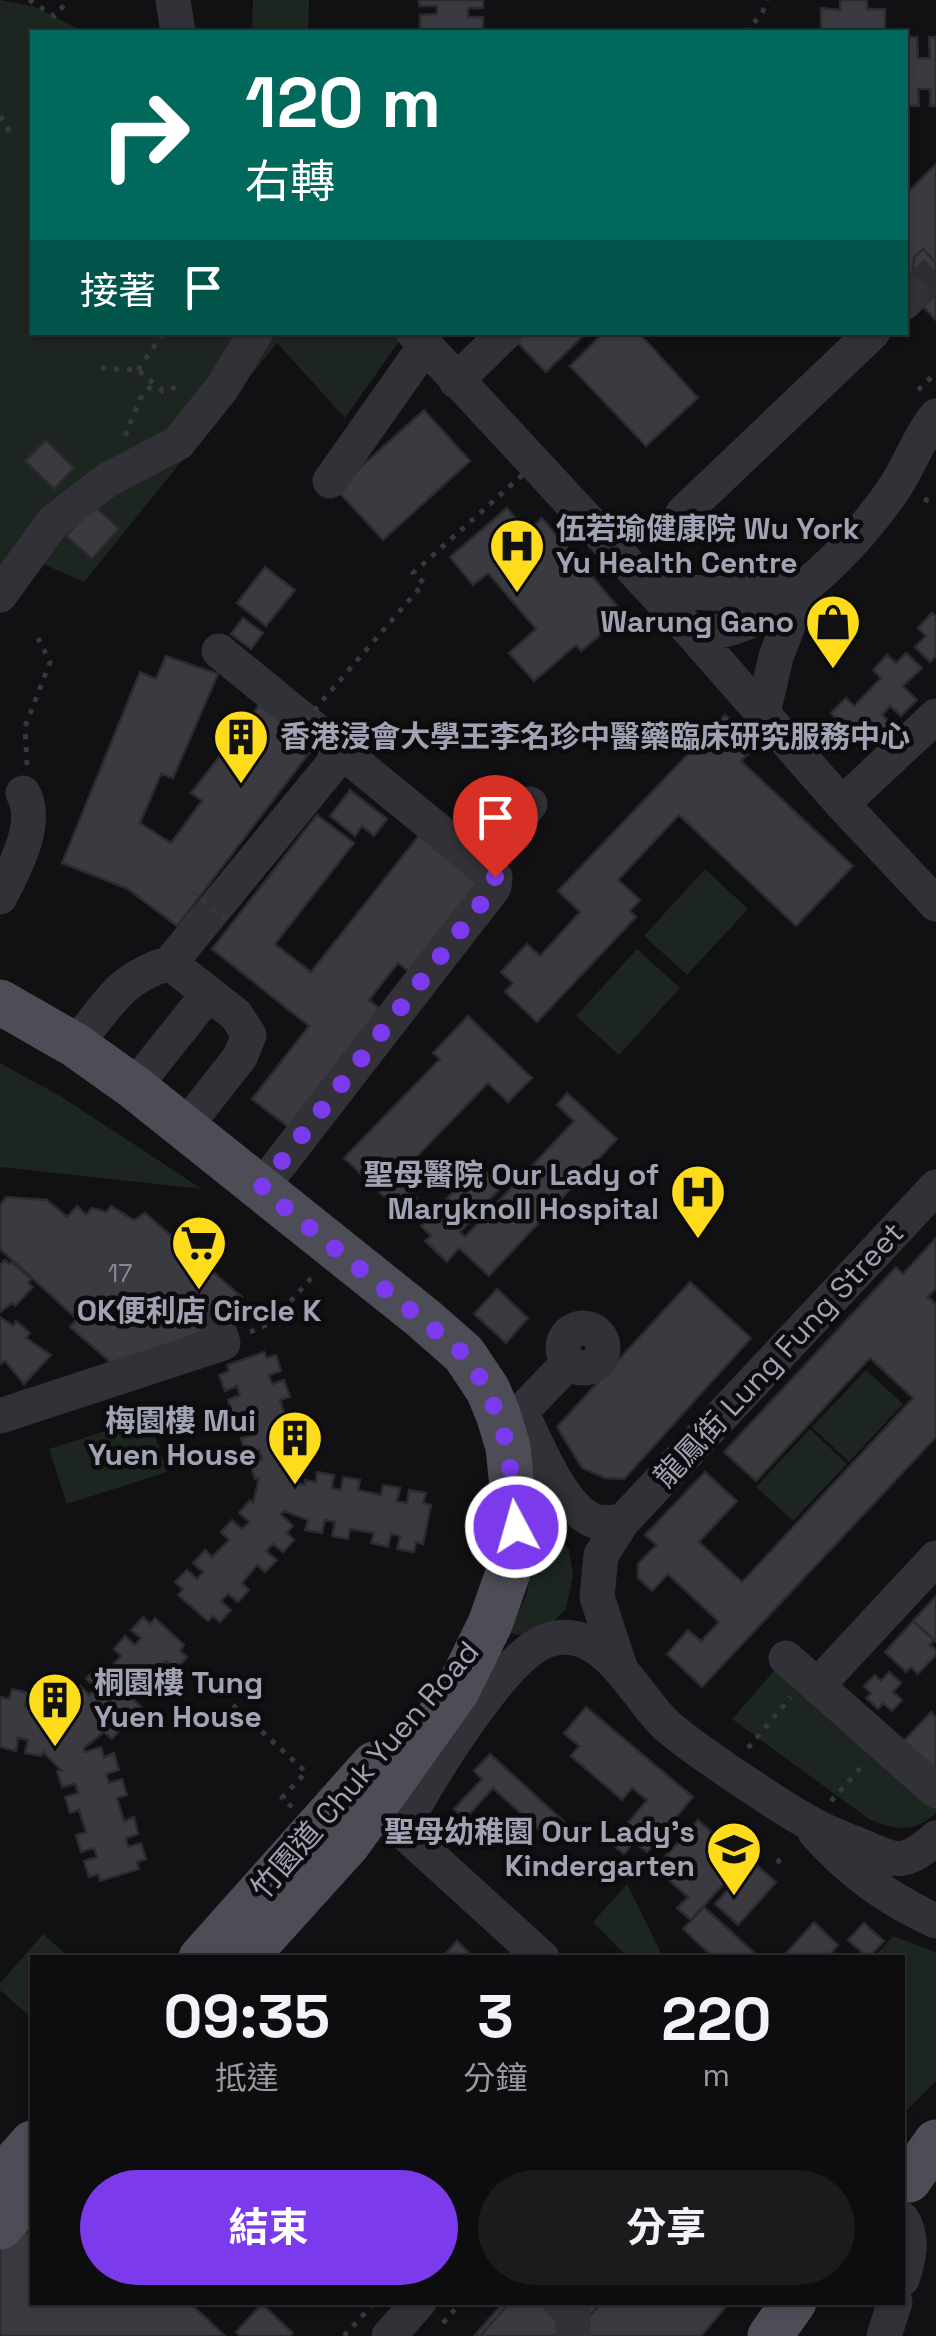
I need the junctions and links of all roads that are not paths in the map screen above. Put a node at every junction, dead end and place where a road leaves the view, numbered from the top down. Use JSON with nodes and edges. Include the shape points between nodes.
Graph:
{"nodes":[{"id":1,"x":173,"y":0,"type":"edge"},
{"id":2,"x":178,"y":30,"type":"edge"},
{"id":3,"x":254,"y":335,"type":"edge"},
{"id":4,"x":503,"y":335,"type":"edge"},
{"id":5,"x":870,"y":335,"type":"edge"},
{"id":6,"x":419,"y":339,"type":"edge"},
{"id":7,"x":456,"y":381,"type":"junction"},
{"id":8,"x":924,"y":407,"type":"edge"},
{"id":9,"x":330,"y":482,"type":"dead end"},
{"id":10,"x":683,"y":514,"type":"dead end"},
{"id":11,"x":639,"y":577,"type":"junction"},
{"id":12,"x":804,"y":584,"type":"junction"},
{"id":13,"x":0,"y":595,"type":"edge"},
{"id":14,"x":692,"y":633,"type":"junction"},
{"id":15,"x":219,"y":650,"type":"dead end"},
{"id":16,"x":763,"y":714,"type":"junction"},
{"id":17,"x":936,"y":716,"type":"edge"},
{"id":18,"x":342,"y":753,"type":"junction"},
{"id":19,"x":26,"y":798,"type":"road end"},
{"id":20,"x":530,"y":804,"type":"dead end"},
{"id":21,"x":842,"y":804,"type":"junction"},
{"id":22,"x":481,"y":866,"type":"junction"},
{"id":23,"x":0,"y":897,"type":"edge"},
{"id":24,"x":936,"y":904,"type":"edge"},
{"id":25,"x":170,"y":963,"type":"junction"},
{"id":26,"x":208,"y":994,"type":"junction"},
{"id":27,"x":0,"y":1002,"type":"edge"},
{"id":28,"x":75,"y":1044,"type":"junction"},
{"id":29,"x":134,"y":1087,"type":"junction"},
{"id":30,"x":185,"y":1127,"type":"junction"},
{"id":31,"x":261,"y":1188,"type":"junction"},
{"id":32,"x":936,"y":1188,"type":"edge"},
{"id":33,"x":220,"y":1334,"type":"road end"},
{"id":34,"x":569,"y":1362,"type":"dead end"},
{"id":35,"x":510,"y":1413,"type":"junction"},
{"id":36,"x":0,"y":1416,"type":"edge"},
{"id":37,"x":622,"y":1522,"type":"junction"},
{"id":38,"x":936,"y":1558,"type":"edge"},
{"id":39,"x":622,"y":1672,"type":"junction"},
{"id":40,"x":936,"y":1791,"type":"edge"},
{"id":41,"x":378,"y":1808,"type":"junction"},
{"id":42,"x":812,"y":1827,"type":"junction"},
{"id":43,"x":936,"y":1838,"type":"edge"},
{"id":44,"x":936,"y":1855,"type":"edge"},
{"id":45,"x":936,"y":1865,"type":"edge"},
{"id":46,"x":936,"y":1921,"type":"edge"},
{"id":47,"x":204,"y":1955,"type":"edge"},
{"id":48,"x":248,"y":1955,"type":"edge"},
{"id":49,"x":539,"y":1955,"type":"edge"},
{"id":50,"x":936,"y":2142,"type":"edge"},
{"id":51,"x":30,"y":2145,"type":"edge"},
{"id":52,"x":0,"y":2179,"type":"edge"},
{"id":53,"x":912,"y":2186,"type":"edge"},
{"id":54,"x":30,"y":2194,"type":"edge"},
{"id":55,"x":0,"y":2227,"type":"edge"},
{"id":56,"x":916,"y":2268,"type":"edge"},
{"id":57,"x":416,"y":2305,"type":"edge"},
{"id":58,"x":563,"y":2305,"type":"edge"},
{"id":59,"x":792,"y":2305,"type":"edge"},
{"id":60,"x":894,"y":2305,"type":"edge"},
{"id":61,"x":389,"y":2336,"type":"edge"},
{"id":62,"x":573,"y":2336,"type":"edge"},
{"id":63,"x":770,"y":2336,"type":"edge"},
{"id":64,"x":884,"y":2336,"type":"edge"}],
"edges":[{"from":1,"to":2,"type":"street"},
{"from":3,"to":13,"type":"street","via":[[178,442],[108,480],[53,522]]},
{"from":4,"to":7,"type":"street"},
{"from":5,"to":10,"type":"street"},
{"from":6,"to":7,"type":"street"},
{"from":6,"to":9,"type":"street"},
{"from":7,"to":11,"type":"street"},
{"from":8,"to":12,"type":"street","via":[[882,506]]},
{"from":11,"to":12,"type":"street","via":[[685,592],[734,594]]},
{"from":11,"to":14,"type":"street"},
{"from":12,"to":14,"type":"street","via":[[736,630]]},
{"from":12,"to":16,"type":"street"},
{"from":14,"to":16,"type":"street"},
{"from":15,"to":18,"type":"street"},
{"from":16,"to":21,"type":"street"},
{"from":17,"to":21,"type":"street"},
{"from":18,"to":22,"type":"street"},
{"from":18,"to":25,"type":"street"},
{"from":19,"to":23,"type":"street","via":[[27,832]]},
{"from":20,"to":22,"type":"street"},
{"from":21,"to":24,"type":"street"},
{"from":22,"to":31,"type":"street","via":[[495,877],[494,887]]},
{"from":25,"to":26,"type":"street"},
{"from":25,"to":28,"type":"street","via":[[124,984]]},
{"from":26,"to":29,"type":"street"},
{"from":26,"to":30,"type":"street","via":[[249,1035],[240,1057]]},
{"from":27,"to":28,"type":"main road"},
{"from":28,"to":29,"type":"main road"},
{"from":29,"to":30,"type":"main road"},
{"from":30,"to":31,"type":"main road"},
{"from":31,"to":35,"type":"main road","via":[[464,1354]]},
{"from":32,"to":37,"type":"street","name":"龍鳳街 Lung Fung Street"},
{"from":33,"to":36,"type":"street"},
{"from":34,"to":35,"type":"street"},
{"from":35,"to":37,"type":"street","via":[[579,1511],[596,1522]]},
{"from":35,"to":41,"type":"main road","name":"竹園道 Chuk Yuen Road","via":[[516,1527],[509,1570],[490,1624]]},
{"from":37,"to":39,"type":"street","name":"龍鳳街 Lung Fung Street","via":[[601,1555],[597,1597]]},
{"from":38,"to":40,"type":"street","via":[[801,1677]]},
{"from":39,"to":41,"type":"street","via":[[591,1644],[560,1637],[542,1642],[510,1670],[426,1782]]},
{"from":39,"to":42,"type":"street","via":[[688,1743]]},
{"from":41,"to":47,"type":"main road","name":"竹園道 Chuk Yuen Road"},
{"from":41,"to":48,"type":"main road","name":"竹園道 Chuk Yuen Road"},
{"from":41,"to":49,"type":"street"},
{"from":42,"to":43,"type":"street","via":[[897,1860],[914,1857]]},
{"from":42,"to":46,"type":"street","via":[[844,1865],[900,1905]]},
{"from":44,"to":45,"type":"street"},
{"from":50,"to":53,"type":"main road"},
{"from":51,"to":52,"type":"main road"},
{"from":53,"to":56,"type":"street","via":[[908,2228]]},
{"from":54,"to":55,"type":"main road"},
{"from":57,"to":61,"type":"street"},
{"from":58,"to":62,"type":"street","via":[[573,2314]]},
{"from":59,"to":63,"type":"main road"},
{"from":60,"to":64,"type":"street"}]}
